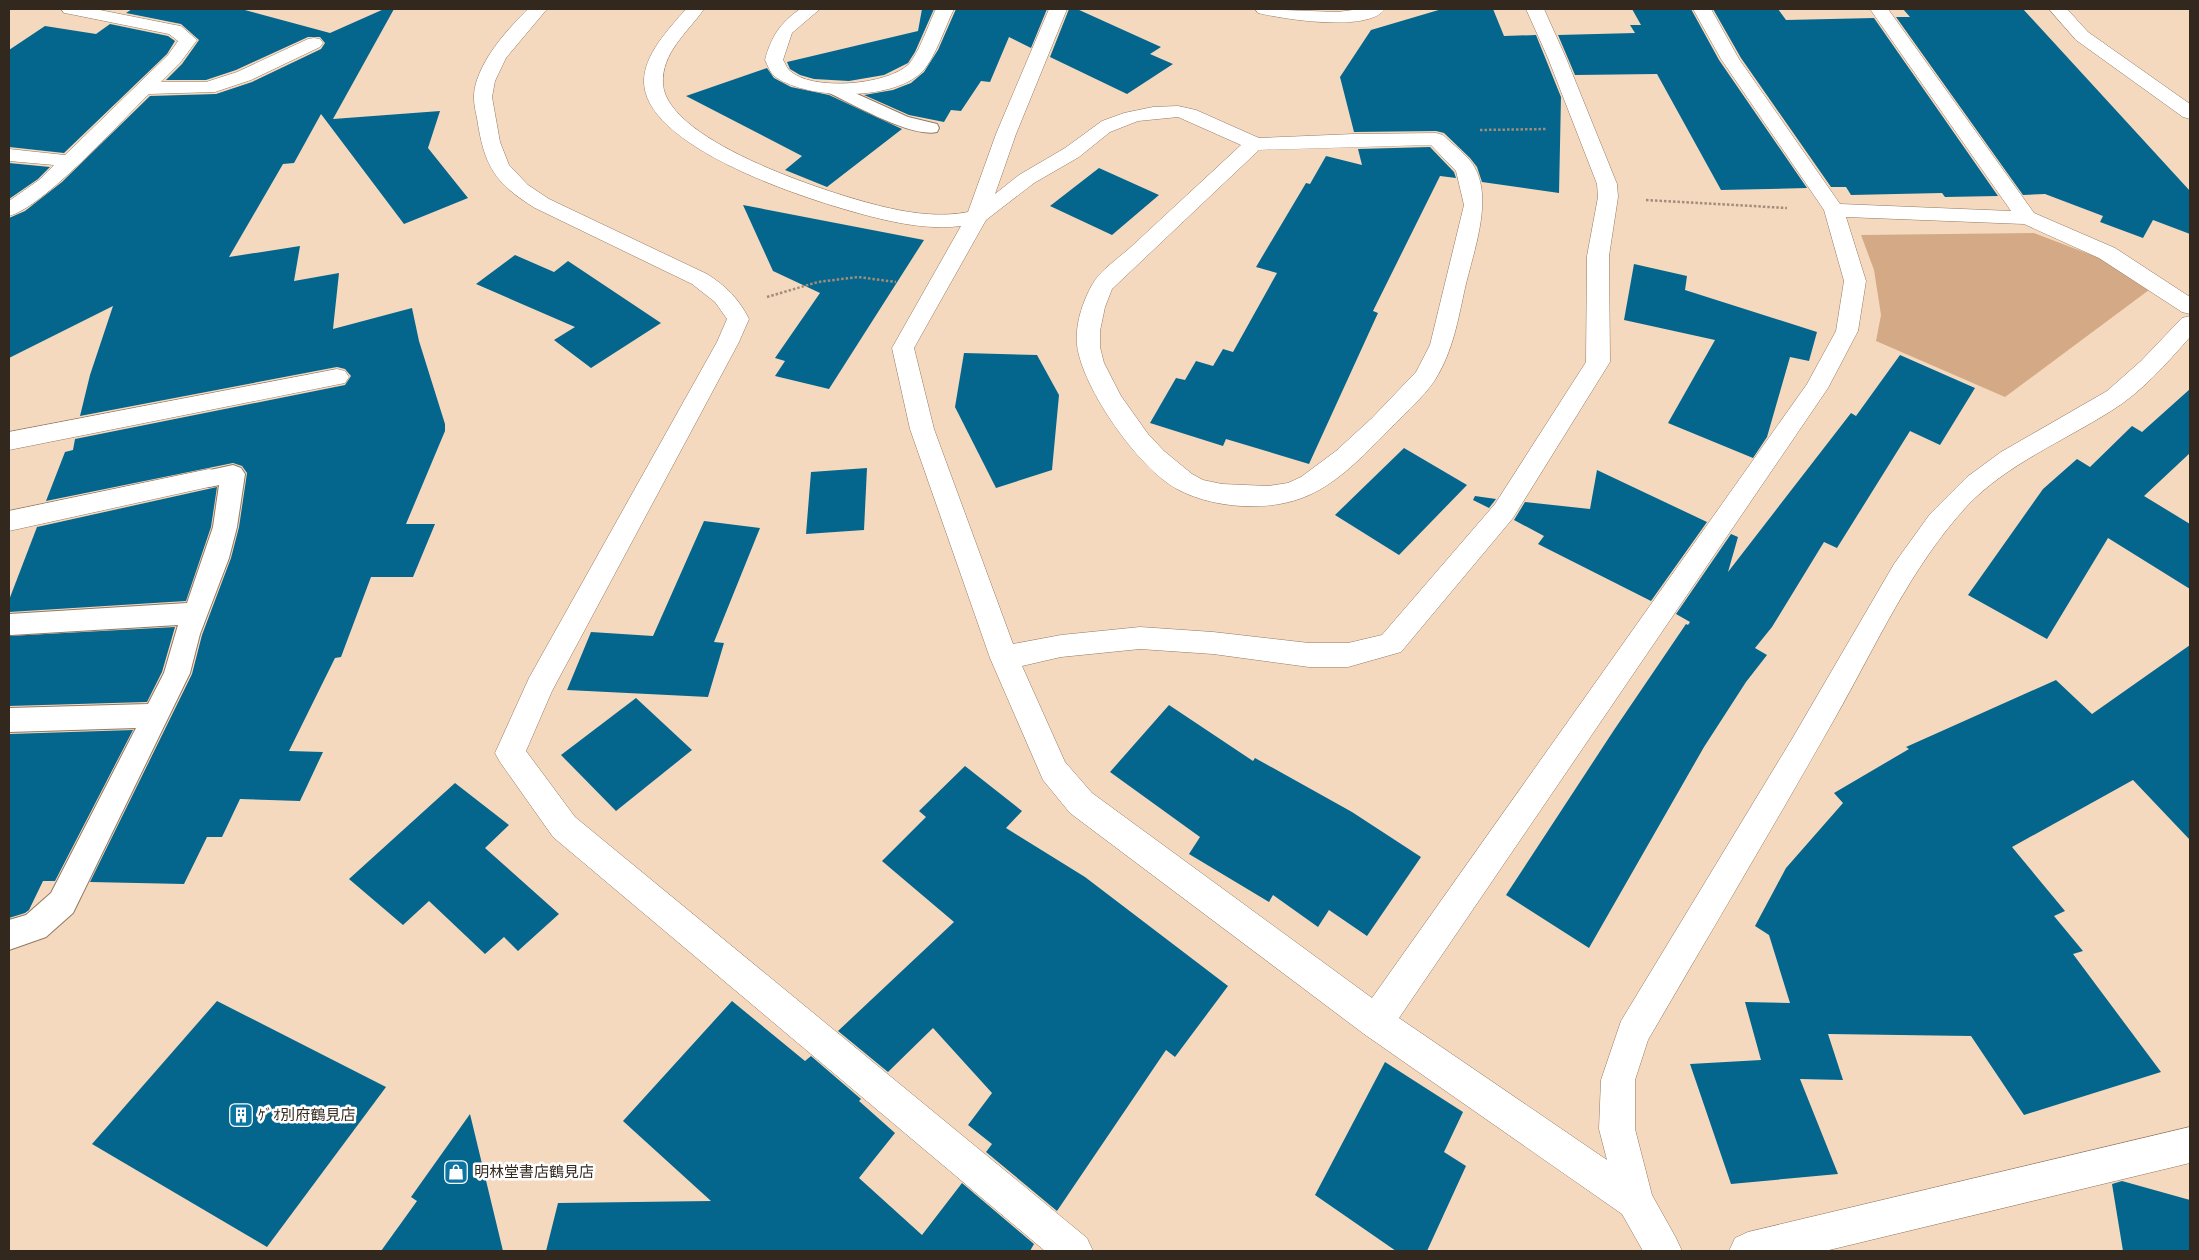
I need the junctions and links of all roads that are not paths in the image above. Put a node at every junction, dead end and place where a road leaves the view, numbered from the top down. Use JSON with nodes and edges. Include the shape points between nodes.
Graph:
{"nodes":[{"id":1,"x":70,"y":9,"type":"edge"},
{"id":2,"x":538,"y":9,"type":"edge"},
{"id":3,"x":695,"y":9,"type":"edge"},
{"id":4,"x":811,"y":9,"type":"edge"},
{"id":5,"x":945,"y":9,"type":"edge"},
{"id":6,"x":1058,"y":9,"type":"edge"},
{"id":7,"x":1264,"y":9,"type":"edge"},
{"id":8,"x":1376,"y":9,"type":"edge"},
{"id":9,"x":1535,"y":9,"type":"edge"},
{"id":10,"x":1702,"y":9,"type":"edge"},
{"id":11,"x":1879,"y":9,"type":"edge"},
{"id":12,"x":2058,"y":9,"type":"edge"},
{"id":13,"x":314,"y":43,"type":"dead end"},
{"id":14,"x":144,"y":88,"type":"junction"},
{"id":15,"x":835,"y":89,"type":"junction"},
{"id":16,"x":2189,"y":111,"type":"edge"},
{"id":17,"x":930,"y":128,"type":"dead end"},
{"id":18,"x":1255,"y":143,"type":"junction"},
{"id":19,"x":9,"y":155,"type":"edge"},
{"id":20,"x":70,"y":162,"type":"junction"},
{"id":21,"x":9,"y":210,"type":"edge"},
{"id":22,"x":1834,"y":210,"type":"junction"},
{"id":23,"x":977,"y":217,"type":"junction"},
{"id":24,"x":2027,"y":218,"type":"junction"},
{"id":25,"x":2190,"y":307,"type":"edge"},
{"id":26,"x":2190,"y":323,"type":"edge"},
{"id":27,"x":337,"y":377,"type":"dead end"},
{"id":28,"x":9,"y":442,"type":"edge"},
{"id":29,"x":209,"y":478,"type":"joint"},
{"id":30,"x":9,"y":521,"type":"edge"},
{"id":31,"x":196,"y":613,"type":"junction"},
{"id":32,"x":11,"y":624,"type":"dead end"},
{"id":33,"x":1004,"y":658,"type":"junction"},
{"id":34,"x":156,"y":716,"type":"junction"},
{"id":35,"x":9,"y":720,"type":"edge"},
{"id":36,"x":9,"y":935,"type":"edge"},
{"id":37,"x":1376,"y":1022,"type":"junction"},
{"id":38,"x":2190,"y":1145,"type":"edge"},
{"id":39,"x":1635,"y":1201,"type":"junction"},
{"id":40,"x":1074,"y":1251,"type":"edge"},
{"id":41,"x":1664,"y":1251,"type":"edge"},
{"id":42,"x":1748,"y":1251,"type":"edge"}],
"edges":[{"from":1,"to":14,"type":"street","via":[[175,30],[188,40],[174,59]]},
{"from":2,"to":40,"type":"street","via":[[503,49],[483,95],[490,147],[501,169],[516,186],[542,205],[693,276],[733,307],[738,319],[539,687],[510,752],[564,827]]},
{"from":3,"to":23,"type":"street","via":[[672,36],[653,77],[656,96],[664,110],[692,137],[736,161],[831,199],[890,215],[934,221]]},
{"from":4,"to":15,"type":"street","via":[[788,26],[773,50],[775,66],[787,78]]},
{"from":5,"to":15,"type":"street","via":[[915,67],[897,80],[864,89]]},
{"from":6,"to":23,"type":"street","via":[[1006,134]]},
{"from":7,"to":8,"type":"street","via":[[1290,15],[1333,17]]},
{"from":9,"to":33,"type":"street","via":[[1607,184],[1608,197],[1598,256],[1598,362],[1504,512],[1391,644],[1348,655],[1309,655],[1140,638],[1061,646]]},
{"from":10,"to":22,"type":"street","via":[[1730,59]]},
{"from":11,"to":24,"type":"street"},
{"from":12,"to":16,"type":"street","via":[[2082,36]]},
{"from":13,"to":14,"type":"street","via":[[244,76],[208,88]]},
{"from":14,"to":20,"type":"street"},
{"from":15,"to":17,"type":"lane","via":[[902,120]]},
{"from":18,"to":18,"type":"street","via":[[1103,285],[1093,305],[1088,345],[1093,368],[1109,397],[1134,433],[1171,473],[1201,489],[1273,496],[1314,482],[1350,452],[1425,377],[1441,345],[1474,205],[1466,169],[1436,139]]},
{"from":18,"to":23,"type":"street","via":[[1174,110],[1139,114],[1108,126],[1067,156],[1027,179]]},
{"from":19,"to":20,"type":"street"},
{"from":20,"to":21,"type":"street"},
{"from":22,"to":24,"type":"street"},
{"from":22,"to":37,"type":"street","via":[[1855,281],[1847,331],[1816,388]]},
{"from":23,"to":33,"type":"street","via":[[903,348],[922,429]]},
{"from":24,"to":25,"type":"street","via":[[2107,252]]},
{"from":26,"to":39,"type":"street","via":[[2130,386],[2002,464],[1961,497],[1929,534],[1896,584],[1828,706],[1633,1033],[1618,1080],[1616,1129]]},
{"from":27,"to":28,"type":"street"},
{"from":29,"to":30,"type":"street"},
{"from":29,"to":31,"type":"lane","via":[[233,474],[216,558]]},
{"from":31,"to":32,"type":"lane"},
{"from":31,"to":34,"type":"lane","via":[[177,672]]},
{"from":33,"to":37,"type":"street","via":[[1054,771],[1081,803]]},
{"from":34,"to":35,"type":"lane"},
{"from":34,"to":36,"type":"lane","via":[[62,903],[35,927]]},
{"from":37,"to":39,"type":"street"},
{"from":38,"to":42,"type":"street"},
{"from":39,"to":41,"type":"street"}]}
